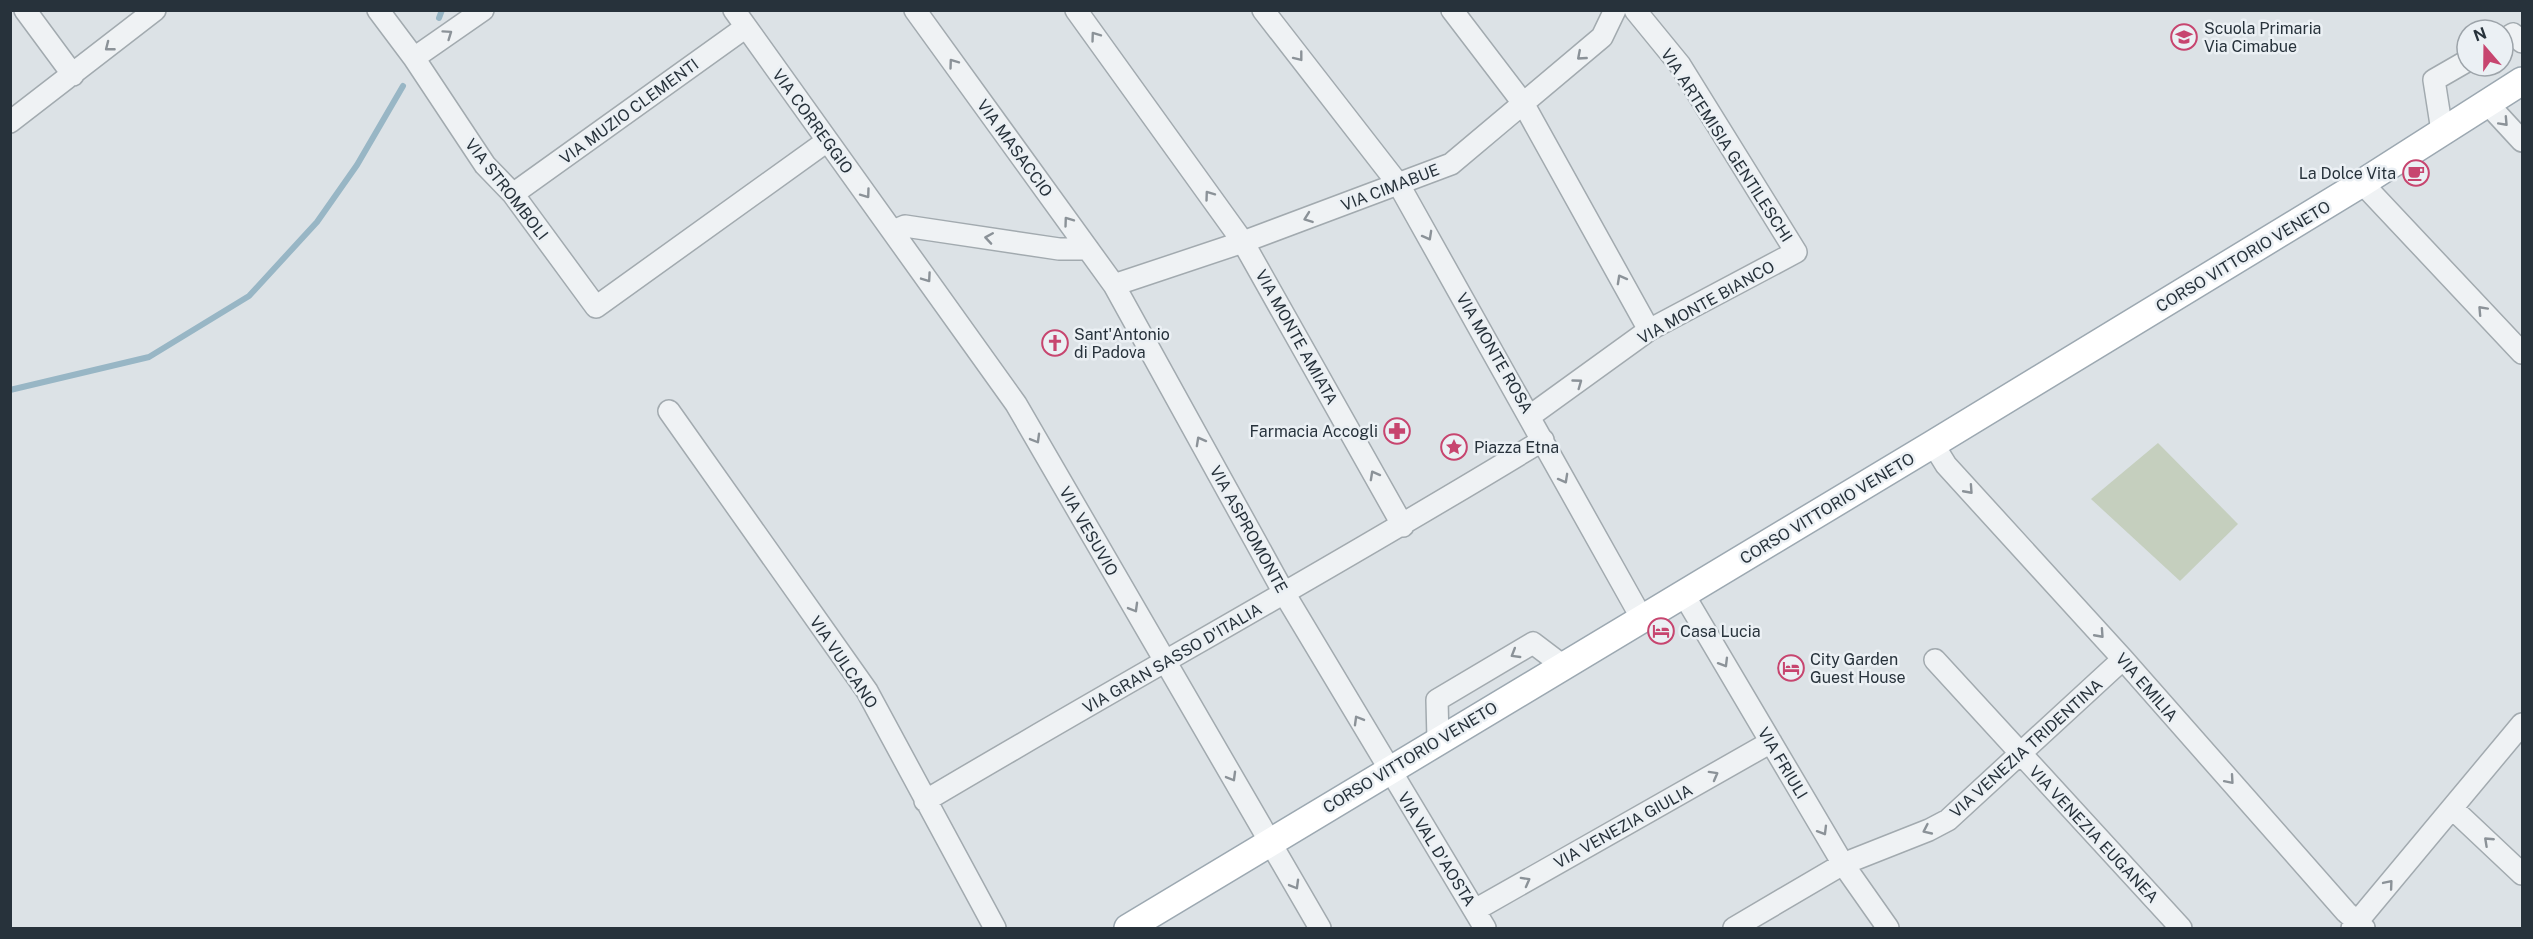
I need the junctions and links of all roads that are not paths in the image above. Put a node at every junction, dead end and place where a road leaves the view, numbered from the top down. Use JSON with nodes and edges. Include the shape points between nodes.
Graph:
{"nodes":[{"id":1,"x":25,"y":10,"type":"edge"},
{"id":2,"x":155,"y":10,"type":"edge"},
{"id":3,"x":378,"y":10,"type":"edge"},
{"id":4,"x":483,"y":10,"type":"edge"},
{"id":5,"x":915,"y":10,"type":"edge"},
{"id":6,"x":1077,"y":10,"type":"edge"},
{"id":7,"x":1263,"y":10,"type":"edge"},
{"id":8,"x":1452,"y":10,"type":"edge"},
{"id":9,"x":1615,"y":10,"type":"edge"},
{"id":10,"x":1635,"y":10,"type":"edge"},
{"id":11,"x":740,"y":19,"type":"edge"},
{"id":12,"x":414,"y":58,"type":"junction"},
{"id":13,"x":2455,"y":68,"type":"edge"},
{"id":14,"x":73,"y":75,"type":"junction"},
{"id":15,"x":2523,"y":81,"type":"edge"},
{"id":16,"x":2486,"y":102,"type":"junction"},
{"id":17,"x":1523,"y":103,"type":"junction"},
{"id":18,"x":10,"y":122,"type":"edge"},
{"id":19,"x":2442,"y":131,"type":"junction"},
{"id":20,"x":827,"y":141,"type":"junction"},
{"id":21,"x":2523,"y":141,"type":"edge"},
{"id":22,"x":2362,"y":183,"type":"junction"},
{"id":23,"x":1399,"y":184,"type":"junction"},
{"id":24,"x":513,"y":194,"type":"junction"},
{"id":25,"x":893,"y":231,"type":"junction"},
{"id":26,"x":1243,"y":242,"type":"junction"},
{"id":27,"x":1088,"y":249,"type":"junction"},
{"id":28,"x":1796,"y":252,"type":"joint"},
{"id":29,"x":1114,"y":285,"type":"junction"},
{"id":30,"x":1649,"y":330,"type":"junction"},
{"id":31,"x":2523,"y":353,"type":"edge"},
{"id":32,"x":669,"y":411,"type":"dead end"},
{"id":33,"x":1530,"y":416,"type":"junction"},
{"id":34,"x":1543,"y":440,"type":"junction"},
{"id":35,"x":1933,"y":444,"type":"junction"},
{"id":36,"x":1403,"y":526,"type":"junction"},
{"id":37,"x":1284,"y":593,"type":"junction"},
{"id":38,"x":1684,"y":595,"type":"junction"},
{"id":39,"x":1641,"y":617,"type":"junction"},
{"id":40,"x":2123,"y":659,"type":"junction"},
{"id":41,"x":1935,"y":660,"type":"dead end"},
{"id":42,"x":1164,"y":661,"type":"junction"},
{"id":43,"x":2523,"y":724,"type":"edge"},
{"id":44,"x":1771,"y":742,"type":"junction"},
{"id":45,"x":2020,"y":753,"type":"junction"},
{"id":46,"x":1388,"y":771,"type":"junction"},
{"id":47,"x":925,"y":801,"type":"junction"},
{"id":48,"x":2453,"y":808,"type":"junction"},
{"id":49,"x":1270,"y":842,"type":"junction"},
{"id":50,"x":1843,"y":864,"type":"junction"},
{"id":51,"x":2523,"y":874,"type":"edge"},
{"id":52,"x":1475,"y":910,"type":"junction"},
{"id":53,"x":2357,"y":926,"type":"edge"},
{"id":54,"x":995,"y":928,"type":"edge"},
{"id":55,"x":1128,"y":928,"type":"edge"},
{"id":56,"x":1320,"y":928,"type":"edge"},
{"id":57,"x":1485,"y":928,"type":"edge"},
{"id":58,"x":1734,"y":928,"type":"edge"},
{"id":59,"x":1888,"y":928,"type":"edge"},
{"id":60,"x":2181,"y":928,"type":"edge"}],
"edges":[{"from":1,"to":14,"type":"street"},
{"from":2,"to":14,"type":"street","one_way":true},
{"from":3,"to":12,"type":"street","name":"VIA STROMBOLI"},
{"from":12,"to":4,"type":"street","one_way":true},
{"from":27,"to":5,"type":"street","name":"VIA MASACCIO","one_way":true},
{"from":26,"to":6,"type":"street","name":"VIA MONTE AMIATA","one_way":true},
{"from":7,"to":23,"type":"street","name":"VIA MONTE ROSA","one_way":true},
{"from":8,"to":17,"type":"street"},
{"from":9,"to":17,"type":"street","name":"VIA CIMABUE","one_way":true,"via":[[1602,37]]},
{"from":10,"to":28,"type":"street","name":"VIA ARTEMISIA GENTILESCHI","via":[[1680,65]]},
{"from":11,"to":20,"type":"street","name":"VIA CORREGGIO"},
{"from":11,"to":24,"type":"street","name":"VIA MUZIO CLEMENTI"},
{"from":12,"to":24,"type":"street","name":"VIA STROMBOLI","via":[[485,165]]},
{"from":13,"to":19,"type":"street","via":[[2434,80]]},
{"from":14,"to":18,"type":"street"},
{"from":15,"to":16,"type":"main road","name":"CORSO VITTORIO VENETO"},
{"from":16,"to":19,"type":"main road","name":"CORSO VITTORIO VENETO"},
{"from":16,"to":21,"type":"street","one_way":true},
{"from":17,"to":23,"type":"street","name":"VIA CIMABUE","via":[[1451,164]]},
{"from":30,"to":17,"type":"street","one_way":true},
{"from":19,"to":22,"type":"main road","name":"CORSO VITTORIO VENETO"},
{"from":20,"to":24,"type":"street","name":"VIA STROMBOLI","via":[[597,308]]},
{"from":20,"to":25,"type":"street","name":"VIA CORREGGIO","one_way":true},
{"from":31,"to":22,"type":"street","one_way":true},
{"from":22,"to":35,"type":"main road","name":"CORSO VITTORIO VENETO"},
{"from":23,"to":26,"type":"street","name":"VIA CIMABUE","one_way":true},
{"from":23,"to":33,"type":"street","name":"VIA MONTE ROSA","one_way":true},
{"from":27,"to":25,"type":"street","one_way":true,"via":[[1059,249],[906,226]]},
{"from":25,"to":42,"type":"street","name":"VIA VESUVIO","one_way":true,"via":[[1016,404]]},
{"from":26,"to":29,"type":"street","name":"VIA CIMABUE"},
{"from":36,"to":26,"type":"street","name":"VIA MONTE AMIATA","one_way":true},
{"from":27,"to":29,"type":"street","name":"VIA MASACCIO"},
{"from":28,"to":30,"type":"street","name":"VIA MONTE BIANCO"},
{"from":37,"to":29,"type":"street","name":"VIA ASPROMONTE","one_way":true},
{"from":33,"to":30,"type":"street","name":"VIA MONTE BIANCO","one_way":true},
{"from":32,"to":47,"type":"street","name":"VIA VULCANO","via":[[867,691]]},
{"from":33,"to":34,"type":"street","name":"VIA MONTE ROSA"},
{"from":34,"to":36,"type":"street","name":"VIA GRAN SASSO D'ITALIA"},
{"from":34,"to":39,"type":"street","name":"VIA MONTE ROSA","one_way":true},
{"from":35,"to":38,"type":"main road","name":"CORSO VITTORIO VENETO"},
{"from":35,"to":40,"type":"street","name":"VIA EMILIA","one_way":true,"via":[[1946,465]]},
{"from":36,"to":37,"type":"street","name":"VIA GRAN SASSO D'ITALIA"},
{"from":37,"to":42,"type":"street","name":"VIA GRAN SASSO D'ITALIA"},
{"from":46,"to":37,"type":"street","name":"VIA ASPROMONTE","one_way":true},
{"from":38,"to":39,"type":"main road","name":"CORSO VITTORIO VENETO"},
{"from":38,"to":44,"type":"street","name":"VIA FRIULI","one_way":true},
{"from":39,"to":46,"type":"main road","name":"CORSO VITTORIO VENETO"},
{"from":40,"to":45,"type":"street","name":"VIA VENEZIA TRIDENTINA"},
{"from":40,"to":53,"type":"street","name":"VIA EMILIA","one_way":true},
{"from":41,"to":45,"type":"street","name":"VIA VENEZIA EUGANEA"},
{"from":42,"to":47,"type":"street","name":"VIA GRAN SASSO D'ITALIA"},
{"from":42,"to":49,"type":"street","name":"VIA VESUVIO","one_way":true},
{"from":43,"to":48,"type":"street"},
{"from":44,"to":50,"type":"street","name":"VIA FRIULI","one_way":true},
{"from":52,"to":44,"type":"street","name":"VIA VENEZIA GIULIA","one_way":true},
{"from":45,"to":50,"type":"street","name":"VIA VENEZIA TRIDENTINA","one_way":true,"via":[[1948,819]]},
{"from":45,"to":60,"type":"street","name":"VIA VENEZIA EUGANEA"},
{"from":46,"to":49,"type":"main road","name":"CORSO VITTORIO VENETO"},
{"from":46,"to":52,"type":"street","name":"VIA VAL D'AOSTA"},
{"from":47,"to":54,"type":"street","name":"VIA VULCANO"},
{"from":51,"to":48,"type":"street","one_way":true},
{"from":53,"to":48,"type":"street","one_way":true},
{"from":49,"to":55,"type":"main road","name":"CORSO VITTORIO VENETO"},
{"from":49,"to":56,"type":"street","name":"VIA VESUVIO","one_way":true},
{"from":50,"to":58,"type":"street","name":"VIA VENEZIA TRIDENTINA"},
{"from":50,"to":59,"type":"street","name":"VIA FRIULI"},
{"from":52,"to":57,"type":"street","name":"VIA VAL D'AOSTA"}]}
